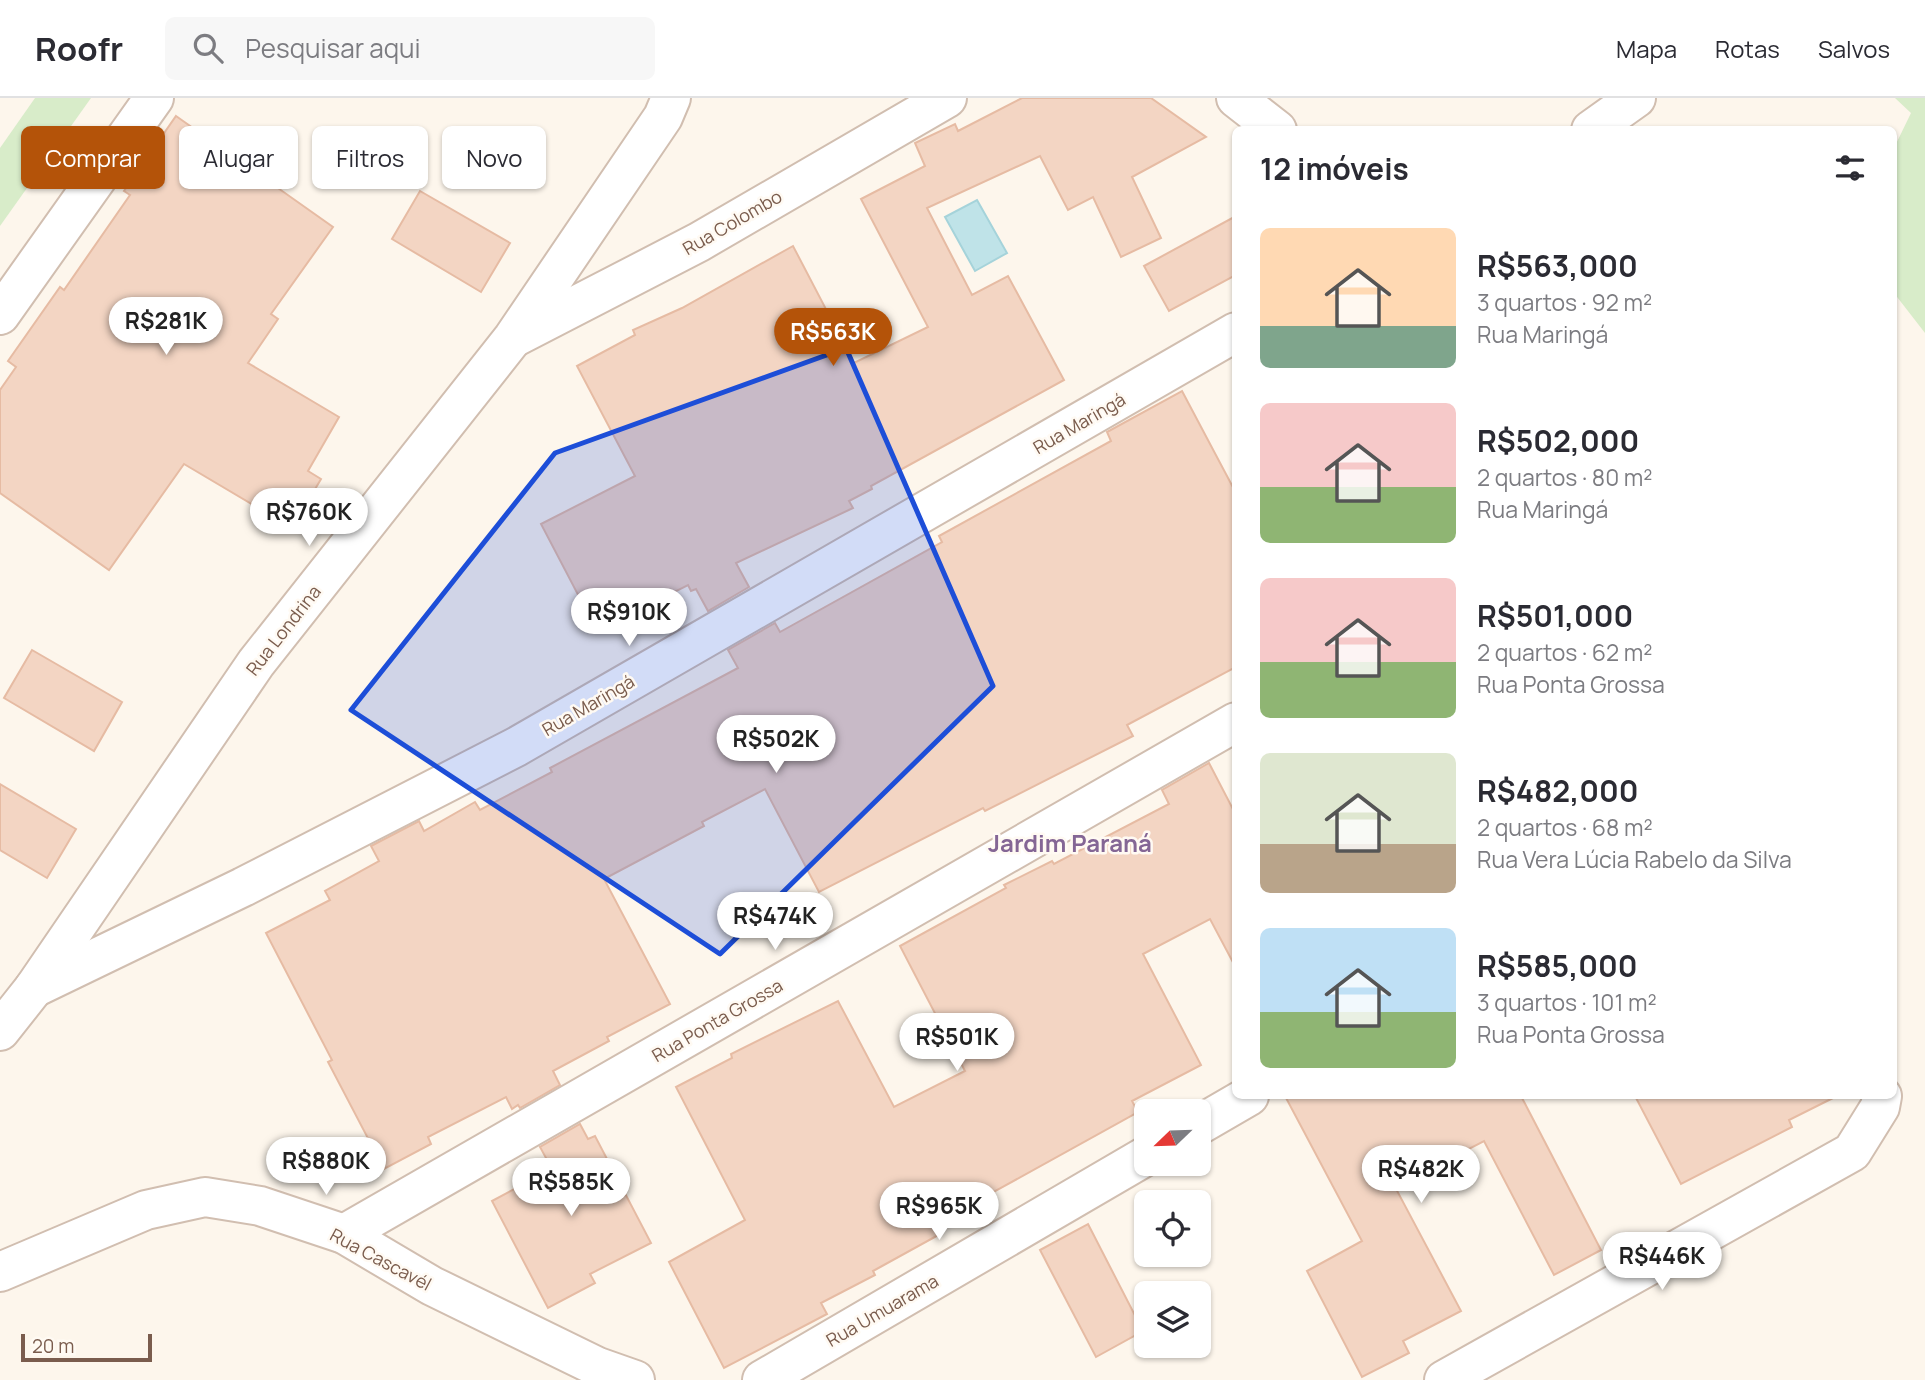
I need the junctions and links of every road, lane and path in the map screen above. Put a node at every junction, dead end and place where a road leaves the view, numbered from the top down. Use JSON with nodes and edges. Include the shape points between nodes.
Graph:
{"nodes":[{"id":1,"x":154,"y":98,"type":"edge"},
{"id":2,"x":671,"y":98,"type":"edge"},
{"id":3,"x":947,"y":98,"type":"edge"},
{"id":4,"x":1236,"y":98,"type":"edge"},
{"id":5,"x":1636,"y":98,"type":"edge"},
{"id":6,"x":1272,"y":126,"type":"edge"},
{"id":7,"x":1597,"y":126,"type":"edge"},
{"id":8,"x":0,"y":315,"type":"edge"},
{"id":9,"x":1232,"y":334,"type":"edge"},
{"id":10,"x":513,"y":338,"type":"junction"},
{"id":11,"x":1232,"y":724,"type":"edge"},
{"id":12,"x":34,"y":988,"type":"junction"},
{"id":13,"x":0,"y":1031,"type":"edge"},
{"id":14,"x":1244,"y":1099,"type":"edge"},
{"id":15,"x":1881,"y":1099,"type":"edge"},
{"id":16,"x":1211,"y":1118,"type":"edge"},
{"id":17,"x":1134,"y":1163,"type":"edge"},
{"id":18,"x":344,"y":1234,"type":"junction"},
{"id":19,"x":0,"y":1272,"type":"edge"},
{"id":20,"x":635,"y":1380,"type":"edge"},
{"id":21,"x":762,"y":1380,"type":"edge"},
{"id":22,"x":1444,"y":1380,"type":"edge"}],
"edges":[{"from":1,"to":8,"type":"street"},
{"from":2,"to":10,"type":"street","name":"Rua Londrina","via":[[663,117]]},
{"from":3,"to":10,"type":"street","name":"Rua Colombo","via":[[699,242]]},
{"from":4,"to":6,"type":"street"},
{"from":5,"to":7,"type":"street"},
{"from":9,"to":12,"type":"street","name":"Rua Maringá","via":[[516,747]]},
{"from":10,"to":12,"type":"street","name":"Rua Londrina","via":[[256,663]]},
{"from":11,"to":18,"type":"street","name":"Rua Ponta Grossa"},
{"from":12,"to":13,"type":"street","name":"Rua Londrina"},
{"from":14,"to":16,"type":"street"},
{"from":15,"to":22,"type":"street","via":[[1852,1152]]},
{"from":17,"to":21,"type":"street","name":"Rua Umuarama"},
{"from":18,"to":19,"type":"street","name":"Rua Cascavél","via":[[260,1206],[205,1197],[146,1210]]},
{"from":18,"to":20,"type":"street","name":"Rua Cascavél","via":[[432,1286],[598,1367]]}]}
